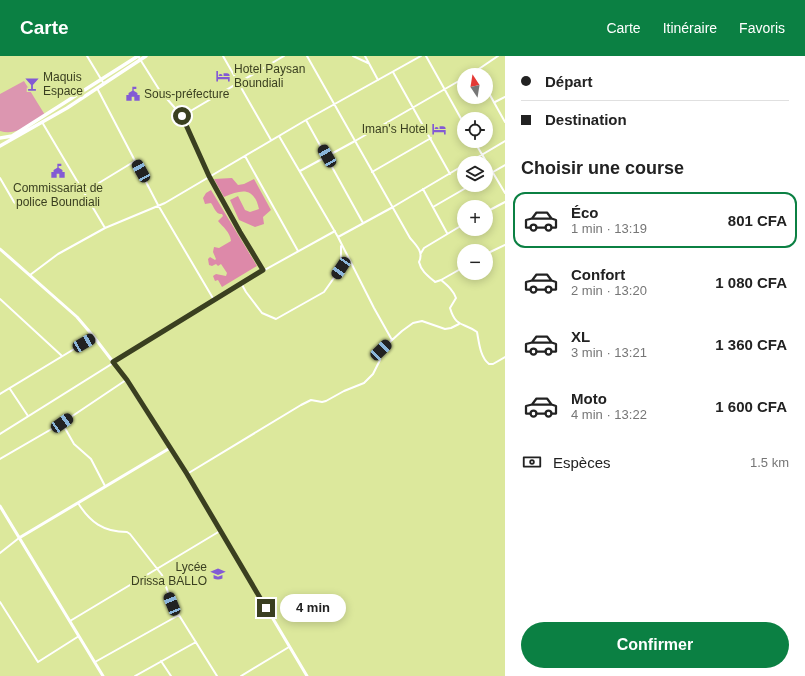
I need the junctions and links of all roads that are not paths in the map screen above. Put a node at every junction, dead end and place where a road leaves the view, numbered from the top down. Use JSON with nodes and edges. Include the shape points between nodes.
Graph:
{"nodes":[{"id":1,"x":87,"y":56,"type":"edge"},
{"id":2,"x":146,"y":56,"type":"edge"},
{"id":3,"x":223,"y":56,"type":"edge"},
{"id":4,"x":284,"y":56,"type":"edge"},
{"id":5,"x":307,"y":56,"type":"edge"},
{"id":6,"x":353,"y":56,"type":"edge"},
{"id":7,"x":365,"y":56,"type":"edge"},
{"id":8,"x":421,"y":56,"type":"edge"},
{"id":9,"x":426,"y":56,"type":"edge"},
{"id":10,"x":498,"y":56,"type":"edge"},
{"id":11,"x":138,"y":57,"type":"edge"},
{"id":12,"x":369,"y":64,"type":"junction"},
{"id":13,"x":482,"y":68,"type":"edge"},
{"id":14,"x":393,"y":72,"type":"junction"},
{"id":15,"x":378,"y":80,"type":"junction"},
{"id":16,"x":102,"y":82,"type":"junction"},
{"id":17,"x":457,"y":82,"type":"edge"},
{"id":18,"x":238,"y":83,"type":"junction"},
{"id":19,"x":97,"y":88,"type":"junction"},
{"id":20,"x":444,"y":89,"type":"junction"},
{"id":21,"x":505,"y":96,"type":"edge"},
{"id":22,"x":493,"y":99,"type":"edge"},
{"id":23,"x":495,"y":102,"type":"junction"},
{"id":24,"x":335,"y":104,"type":"junction"},
{"id":25,"x":414,"y":107,"type":"junction"},
{"id":26,"x":457,"y":112,"type":"edge"},
{"id":27,"x":182,"y":116,"type":"junction"},
{"id":28,"x":42,"y":120,"type":"junction"},
{"id":29,"x":306,"y":120,"type":"junction"},
{"id":30,"x":505,"y":122,"type":"edge"},
{"id":31,"x":279,"y":136,"type":"junction"},
{"id":32,"x":0,"y":138,"type":"edge"},
{"id":33,"x":431,"y":138,"type":"junction"},
{"id":34,"x":271,"y":140,"type":"junction"},
{"id":35,"x":355,"y":141,"type":"junction"},
{"id":36,"x":505,"y":141,"type":"edge"},
{"id":37,"x":0,"y":146,"type":"edge"},
{"id":38,"x":478,"y":148,"type":"edge"},
{"id":39,"x":482,"y":155,"type":"joint"},
{"id":40,"x":245,"y":156,"type":"junction"},
{"id":41,"x":327,"y":156,"type":"junction"},
{"id":42,"x":136,"y":161,"type":"junction"},
{"id":43,"x":505,"y":165,"type":"edge"},
{"id":44,"x":300,"y":170,"type":"junction"},
{"id":45,"x":457,"y":170,"type":"edge"},
{"id":46,"x":493,"y":171,"type":"edge"},
{"id":47,"x":372,"y":172,"type":"junction"},
{"id":48,"x":450,"y":174,"type":"junction"},
{"id":49,"x":493,"y":174,"type":"edge"},
{"id":50,"x":209,"y":176,"type":"junction"},
{"id":51,"x":0,"y":178,"type":"edge"},
{"id":52,"x":423,"y":189,"type":"junction"},
{"id":53,"x":84,"y":192,"type":"junction"},
{"id":54,"x":459,"y":192,"type":"edge"},
{"id":55,"x":505,"y":193,"type":"edge"},
{"id":56,"x":32,"y":200,"type":"dead end"},
{"id":57,"x":505,"y":202,"type":"edge"},
{"id":58,"x":158,"y":205,"type":"junction"},
{"id":59,"x":393,"y":207,"type":"junction"},
{"id":60,"x":433,"y":207,"type":"junction"},
{"id":61,"x":493,"y":208,"type":"edge"},
{"id":62,"x":363,"y":223,"type":"junction"},
{"id":63,"x":105,"y":228,"type":"junction"},
{"id":64,"x":457,"y":228,"type":"edge"},
{"id":65,"x":335,"y":231,"type":"junction"},
{"id":66,"x":447,"y":233,"type":"junction"},
{"id":67,"x":338,"y":237,"type":"junction"},
{"id":68,"x":341,"y":244,"type":"junction"},
{"id":69,"x":505,"y":245,"type":"edge"},
{"id":70,"x":0,"y":249,"type":"edge"},
{"id":71,"x":493,"y":251,"type":"edge"},
{"id":72,"x":298,"y":252,"type":"junction"},
{"id":73,"x":421,"y":253,"type":"junction"},
{"id":74,"x":263,"y":270,"type":"junction"},
{"id":75,"x":457,"y":271,"type":"edge"},
{"id":76,"x":29,"y":275,"type":"junction"},
{"id":77,"x":441,"y":280,"type":"junction"},
{"id":78,"x":241,"y":283,"type":"junction"},
{"id":79,"x":0,"y":299,"type":"edge"},
{"id":80,"x":214,"y":300,"type":"junction"},
{"id":81,"x":459,"y":324,"type":"junction"},
{"id":82,"x":94,"y":337,"type":"junction"},
{"id":83,"x":392,"y":340,"type":"junction"},
{"id":84,"x":62,"y":356,"type":"junction"},
{"id":85,"x":505,"y":357,"type":"edge"},
{"id":86,"x":113,"y":362,"type":"junction"},
{"id":87,"x":127,"y":380,"type":"junction"},
{"id":88,"x":10,"y":389,"type":"junction"},
{"id":89,"x":0,"y":394,"type":"edge"},
{"id":90,"x":28,"y":416,"type":"junction"},
{"id":91,"x":62,"y":423,"type":"junction"},
{"id":92,"x":0,"y":434,"type":"edge"},
{"id":93,"x":170,"y":448,"type":"junction"},
{"id":94,"x":0,"y":459,"type":"edge"},
{"id":95,"x":187,"y":474,"type":"junction"},
{"id":96,"x":106,"y":486,"type":"junction"},
{"id":97,"x":78,"y":503,"type":"junction"},
{"id":98,"x":0,"y":506,"type":"edge"},
{"id":99,"x":221,"y":530,"type":"junction"},
{"id":100,"x":19,"y":538,"type":"junction"},
{"id":101,"x":0,"y":553,"type":"edge"},
{"id":102,"x":156,"y":568,"type":"junction"},
{"id":103,"x":0,"y":602,"type":"edge"},
{"id":104,"x":179,"y":615,"type":"junction"},
{"id":105,"x":70,"y":621,"type":"junction"},
{"id":106,"x":79,"y":636,"type":"junction"},
{"id":107,"x":196,"y":642,"type":"junction"},
{"id":108,"x":289,"y":647,"type":"junction"},
{"id":109,"x":161,"y":661,"type":"junction"},
{"id":110,"x":95,"y":662,"type":"junction"},
{"id":111,"x":245,"y":675,"type":"edge"},
{"id":112,"x":103,"y":676,"type":"edge"},
{"id":113,"x":135,"y":676,"type":"edge"},
{"id":114,"x":171,"y":676,"type":"edge"},
{"id":115,"x":217,"y":676,"type":"edge"},
{"id":116,"x":241,"y":676,"type":"edge"},
{"id":117,"x":307,"y":676,"type":"edge"}],
"edges":[{"from":1,"to":16,"type":"street"},
{"from":2,"to":11,"type":"main road"},
{"from":3,"to":18,"type":"street"},
{"from":4,"to":18,"type":"street"},
{"from":5,"to":24,"type":"street"},
{"from":6,"to":12,"type":"street"},
{"from":7,"to":12,"type":"street"},
{"from":8,"to":14,"type":"street"},
{"from":9,"to":20,"type":"street"},
{"from":10,"to":13,"type":"street"},
{"from":11,"to":16,"type":"main road"},
{"from":11,"to":27,"type":"street","via":[[160,91]]},
{"from":12,"to":15,"type":"street"},
{"from":14,"to":15,"type":"street"},
{"from":14,"to":25,"type":"street"},
{"from":15,"to":24,"type":"street"},
{"from":16,"to":19,"type":"main road"},
{"from":16,"to":28,"type":"main road"},
{"from":17,"to":20,"type":"street"},
{"from":18,"to":27,"type":"street"},
{"from":18,"to":34,"type":"street"},
{"from":19,"to":28,"type":"main road"},
{"from":19,"to":42,"type":"street"},
{"from":20,"to":25,"type":"street"},
{"from":20,"to":26,"type":"street"},
{"from":21,"to":23,"type":"street"},
{"from":22,"to":23,"type":"street"},
{"from":23,"to":30,"type":"street"},
{"from":24,"to":29,"type":"street"},
{"from":24,"to":35,"type":"street"},
{"from":25,"to":33,"type":"street"},
{"from":25,"to":35,"type":"street"},
{"from":27,"to":50,"type":"street"},
{"from":28,"to":32,"type":"main road","via":[[12,136]]},
{"from":28,"to":37,"type":"main road"},
{"from":28,"to":53,"type":"street"},
{"from":29,"to":31,"type":"street"},
{"from":29,"to":41,"type":"street"},
{"from":31,"to":34,"type":"street"},
{"from":31,"to":44,"type":"street"},
{"from":33,"to":47,"type":"street"},
{"from":33,"to":48,"type":"street"},
{"from":34,"to":40,"type":"street"},
{"from":35,"to":41,"type":"street"},
{"from":35,"to":47,"type":"street"},
{"from":36,"to":39,"type":"street"},
{"from":38,"to":39,"type":"street"},
{"from":40,"to":50,"type":"street"},
{"from":40,"to":72,"type":"street"},
{"from":41,"to":44,"type":"street"},
{"from":41,"to":62,"type":"street"},
{"from":42,"to":53,"type":"street"},
{"from":42,"to":58,"type":"street"},
{"from":43,"to":46,"type":"street"},
{"from":44,"to":65,"type":"street"},
{"from":45,"to":48,"type":"street"},
{"from":47,"to":59,"type":"street"},
{"from":48,"to":52,"type":"street"},
{"from":49,"to":55,"type":"street"},
{"from":50,"to":58,"type":"street"},
{"from":50,"to":74,"type":"street"},
{"from":51,"to":56,"type":"street","via":[[16,204]]},
{"from":52,"to":59,"type":"street"},
{"from":52,"to":60,"type":"street"},
{"from":53,"to":63,"type":"street"},
{"from":54,"to":60,"type":"street"},
{"from":57,"to":61,"type":"street"},
{"from":58,"to":63,"type":"street"},
{"from":58,"to":80,"type":"street"},
{"from":59,"to":62,"type":"street"},
{"from":59,"to":73,"type":"street"},
{"from":60,"to":66,"type":"street"},
{"from":62,"to":67,"type":"street"},
{"from":63,"to":76,"type":"street","via":[[58,254]]},
{"from":64,"to":66,"type":"street"},
{"from":65,"to":67,"type":"street"},
{"from":65,"to":72,"type":"street"},
{"from":66,"to":73,"type":"street","via":[[424,248]]},
{"from":67,"to":68,"type":"street"},
{"from":68,"to":78,"type":"street","via":[[341,268],[324,292],[276,319],[262,313]]},
{"from":68,"to":83,"type":"street"},
{"from":69,"to":71,"type":"street"},
{"from":70,"to":76,"type":"main road"},
{"from":72,"to":74,"type":"street"},
{"from":73,"to":77,"type":"street","via":[[419,262],[424,272],[435,282]]},
{"from":74,"to":78,"type":"street"},
{"from":75,"to":77,"type":"street"},
{"from":76,"to":82,"type":"main road","via":[[77,317]]},
{"from":77,"to":81,"type":"street","via":[[454,293],[456,298],[450,308],[454,320]]},
{"from":78,"to":80,"type":"street"},
{"from":79,"to":84,"type":"street"},
{"from":80,"to":86,"type":"street"},
{"from":81,"to":83,"type":"street","via":[[445,329],[418,321]]},
{"from":81,"to":85,"type":"street","via":[[477,332],[480,346],[489,364]]},
{"from":82,"to":84,"type":"street"},
{"from":82,"to":86,"type":"main road"},
{"from":83,"to":95,"type":"street","via":[[381,350],[380,360],[373,374],[364,383],[326,401],[311,400],[301,405]]},
{"from":84,"to":88,"type":"street"},
{"from":86,"to":87,"type":"main road"},
{"from":86,"to":90,"type":"street"},
{"from":87,"to":91,"type":"street"},
{"from":87,"to":93,"type":"main road"},
{"from":88,"to":89,"type":"street"},
{"from":88,"to":90,"type":"street"},
{"from":90,"to":92,"type":"street"},
{"from":91,"to":94,"type":"street"},
{"from":91,"to":96,"type":"street","via":[[77,447],[91,459]]},
{"from":93,"to":95,"type":"main road"},
{"from":93,"to":96,"type":"main road"},
{"from":95,"to":99,"type":"main road"},
{"from":96,"to":97,"type":"main road"},
{"from":97,"to":100,"type":"main road"},
{"from":97,"to":102,"type":"street","via":[[85,514],[100,527],[130,534]]},
{"from":98,"to":100,"type":"main road"},
{"from":99,"to":102,"type":"street"},
{"from":99,"to":108,"type":"main road"},
{"from":100,"to":101,"type":"street"},
{"from":100,"to":105,"type":"main road"},
{"from":102,"to":104,"type":"street","via":[[162,575]]},
{"from":102,"to":105,"type":"street"},
{"from":103,"to":106,"type":"street","via":[[38,662]]},
{"from":104,"to":107,"type":"street"},
{"from":104,"to":110,"type":"street"},
{"from":105,"to":106,"type":"main road"},
{"from":106,"to":110,"type":"main road"},
{"from":107,"to":109,"type":"street"},
{"from":107,"to":115,"type":"street"},
{"from":108,"to":111,"type":"street"},
{"from":108,"to":117,"type":"main road"},
{"from":109,"to":113,"type":"street"},
{"from":109,"to":114,"type":"street"},
{"from":110,"to":112,"type":"main road"},
{"from":111,"to":116,"type":"street"}]}
